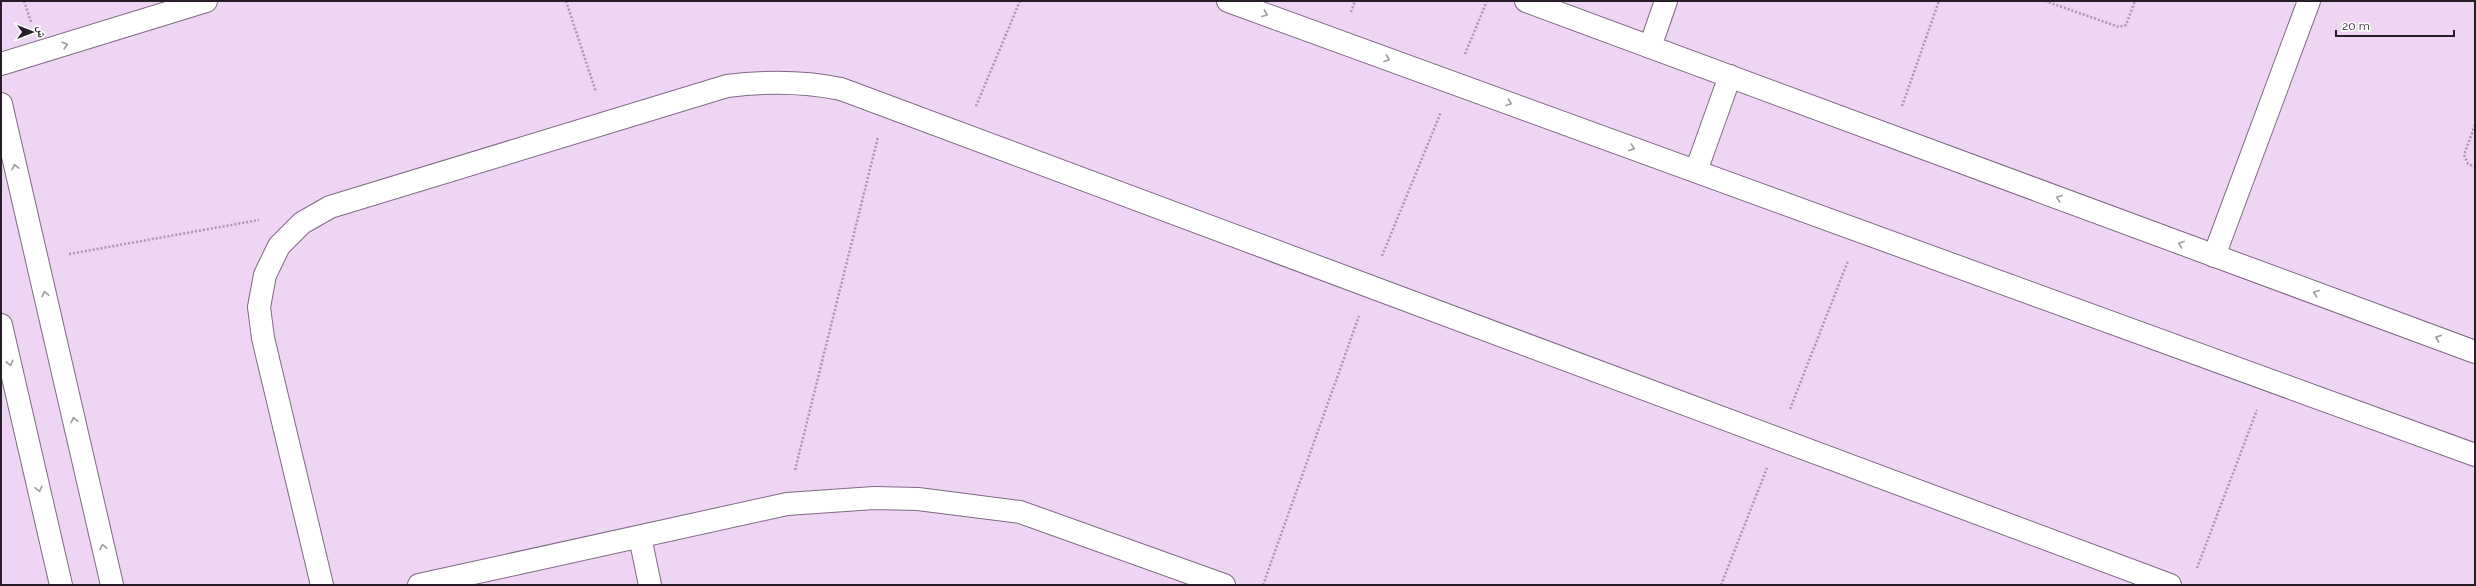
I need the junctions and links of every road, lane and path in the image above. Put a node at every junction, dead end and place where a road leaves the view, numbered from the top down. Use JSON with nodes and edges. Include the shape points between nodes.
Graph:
{"nodes":[{"id":1,"x":206,"y":1,"type":"edge"},
{"id":2,"x":566,"y":1,"type":"edge"},
{"id":3,"x":1020,"y":1,"type":"edge"},
{"id":4,"x":1228,"y":1,"type":"edge"},
{"id":5,"x":1526,"y":1,"type":"edge"},
{"id":6,"x":1666,"y":1,"type":"edge"},
{"id":7,"x":1940,"y":1,"type":"edge"},
{"id":8,"x":2045,"y":1,"type":"edge"},
{"id":9,"x":2134,"y":1,"type":"edge"},
{"id":10,"x":2309,"y":1,"type":"edge"},
{"id":11,"x":1650,"y":47,"type":"junction"},
{"id":12,"x":1,"y":64,"type":"edge"},
{"id":13,"x":1730,"y":76,"type":"junction"},
{"id":14,"x":1,"y":104,"type":"edge"},
{"id":15,"x":886,"y":106,"type":"junction"},
{"id":16,"x":606,"y":122,"type":"junction"},
{"id":17,"x":2475,"y":125,"type":"edge"},
{"id":18,"x":964,"y":135,"type":"junction"},
{"id":19,"x":1891,"y":136,"type":"junction"},
{"id":20,"x":2475,"y":167,"type":"edge"},
{"id":21,"x":1696,"y":171,"type":"junction"},
{"id":22,"x":260,"y":220,"type":"dead end"},
{"id":23,"x":2214,"y":256,"type":"junction"},
{"id":24,"x":37,"y":260,"type":"junction"},
{"id":25,"x":1,"y":324,"type":"edge"},
{"id":26,"x":2475,"y":352,"type":"edge"},
{"id":27,"x":2268,"y":380,"type":"junction"},
{"id":28,"x":2475,"y":455,"type":"edge"},
{"id":29,"x":787,"y":504,"type":"junction"},
{"id":30,"x":640,"y":536,"type":"junction"},
{"id":31,"x":2197,"y":570,"type":"dead end"},
{"id":32,"x":61,"y":585,"type":"edge"},
{"id":33,"x":112,"y":585,"type":"edge"},
{"id":34,"x":322,"y":585,"type":"edge"},
{"id":35,"x":419,"y":585,"type":"edge"},
{"id":36,"x":650,"y":585,"type":"edge"},
{"id":37,"x":1224,"y":585,"type":"edge"},
{"id":38,"x":2170,"y":585,"type":"edge"}],
"edges":[{"from":12,"to":1,"type":"street","one_way":true},
{"from":2,"to":16,"type":"path"},
{"from":3,"to":18,"type":"path"},
{"from":4,"to":21,"type":"street","one_way":true},
{"from":5,"to":11,"type":"street"},
{"from":6,"to":11,"type":"street"},
{"from":7,"to":19,"type":"path"},
{"from":8,"to":9,"type":"path","via":[[2121,27],[2126,25]]},
{"from":10,"to":23,"type":"street"},
{"from":11,"to":13,"type":"street"},
{"from":13,"to":19,"type":"street"},
{"from":13,"to":21,"type":"street"},
{"from":24,"to":14,"type":"street","one_way":true},
{"from":15,"to":16,"type":"street","via":[[841,89],[815,83],[760,82],[727,86]]},
{"from":15,"to":18,"type":"street"},
{"from":15,"to":29,"type":"path"},
{"from":16,"to":34,"type":"street","via":[[330,207],[302,223],[279,246],[265,275],[259,307],[263,338]]},
{"from":17,"to":20,"type":"path","via":[[2464,155],[2468,164]]},
{"from":18,"to":38,"type":"street"},
{"from":23,"to":19,"type":"street","one_way":true},
{"from":21,"to":27,"type":"street"},
{"from":22,"to":24,"type":"path"},
{"from":26,"to":23,"type":"street","one_way":true},
{"from":33,"to":24,"type":"street","one_way":true},
{"from":25,"to":32,"type":"street","one_way":true},
{"from":27,"to":28,"type":"street"},
{"from":27,"to":31,"type":"path"},
{"from":29,"to":30,"type":"street"},
{"from":29,"to":37,"type":"street","via":[[874,498],[918,499],[1020,512]]},
{"from":30,"to":35,"type":"street"},
{"from":30,"to":36,"type":"street"}]}
